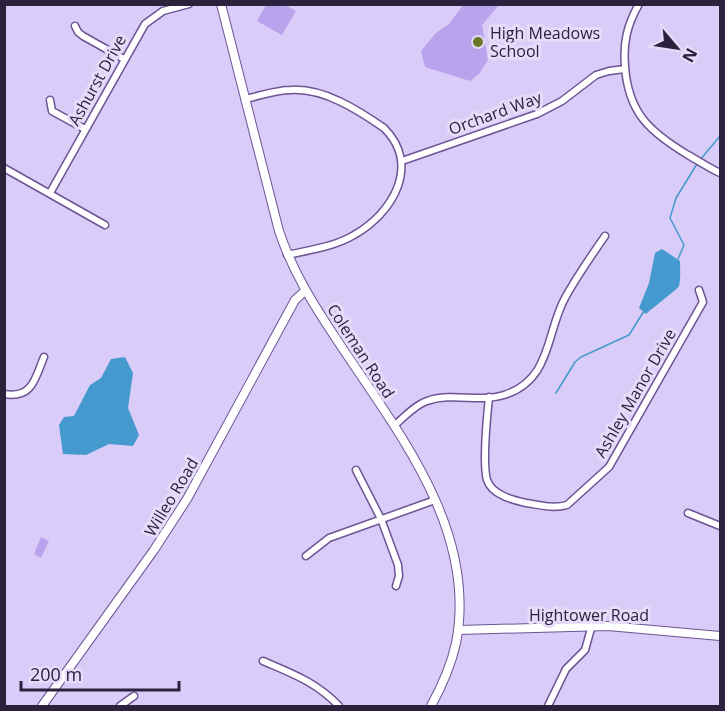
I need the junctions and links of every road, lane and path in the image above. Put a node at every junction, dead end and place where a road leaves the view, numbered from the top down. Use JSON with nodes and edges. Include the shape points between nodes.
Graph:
{"nodes":[{"id":1,"x":189,"y":4,"type":"edge"},
{"id":2,"x":221,"y":4,"type":"edge"},
{"id":3,"x":639,"y":4,"type":"edge"},
{"id":4,"x":75,"y":26,"type":"dead end"},
{"id":5,"x":124,"y":59,"type":"junction"},
{"id":6,"x":625,"y":69,"type":"junction"},
{"id":7,"x":245,"y":99,"type":"junction"},
{"id":8,"x":50,"y":100,"type":"dead end"},
{"id":9,"x":85,"y":129,"type":"junction"},
{"id":10,"x":402,"y":161,"type":"junction"},
{"id":11,"x":4,"y":168,"type":"edge"},
{"id":12,"x":720,"y":173,"type":"edge"},
{"id":13,"x":50,"y":192,"type":"junction"},
{"id":14,"x":105,"y":225,"type":"dead end"},
{"id":15,"x":605,"y":236,"type":"dead end"},
{"id":16,"x":287,"y":255,"type":"junction"},
{"id":17,"x":699,"y":290,"type":"dead end"},
{"id":18,"x":305,"y":291,"type":"junction"},
{"id":19,"x":44,"y":357,"type":"dead end"},
{"id":20,"x":4,"y":394,"type":"edge"},
{"id":21,"x":489,"y":397,"type":"junction"},
{"id":22,"x":394,"y":426,"type":"junction"},
{"id":23,"x":356,"y":470,"type":"dead end"},
{"id":24,"x":435,"y":500,"type":"junction"},
{"id":25,"x":688,"y":513,"type":"dead end"},
{"id":26,"x":381,"y":519,"type":"junction"},
{"id":27,"x":720,"y":526,"type":"edge"},
{"id":28,"x":306,"y":556,"type":"dead end"},
{"id":29,"x":396,"y":586,"type":"dead end"},
{"id":30,"x":592,"y":626,"type":"junction"},
{"id":31,"x":458,"y":630,"type":"junction"},
{"id":32,"x":720,"y":636,"type":"edge"},
{"id":33,"x":263,"y":661,"type":"dead end"},
{"id":34,"x":134,"y":696,"type":"dead end"},
{"id":35,"x":42,"y":706,"type":"edge"},
{"id":36,"x":120,"y":706,"type":"edge"},
{"id":37,"x":339,"y":706,"type":"edge"},
{"id":38,"x":431,"y":706,"type":"edge"},
{"id":39,"x":548,"y":706,"type":"edge"}],
"edges":[{"from":1,"to":5,"type":"street","name":"Ashurst Drive","via":[[151,18]]},
{"from":2,"to":7,"type":"street","name":"Coleman Road"},
{"from":3,"to":6,"type":"street","via":[[626,34]]},
{"from":4,"to":5,"type":"street","via":[[83,36]]},
{"from":5,"to":9,"type":"street","name":"Ashurst Drive"},
{"from":6,"to":10,"type":"street","name":"Orchard Way","via":[[596,75],[537,114]]},
{"from":6,"to":12,"type":"street","via":[[631,99],[648,127]]},
{"from":7,"to":10,"type":"street","via":[[290,90],[326,96],[384,128],[396,143]]},
{"from":7,"to":16,"type":"street","name":"Coleman Road"},
{"from":8,"to":9,"type":"street","via":[[52,111]]},
{"from":9,"to":13,"type":"street","name":"Ashurst Drive"},
{"from":10,"to":16,"type":"street","via":[[396,191],[366,227],[340,242]]},
{"from":11,"to":13,"type":"street"},
{"from":13,"to":14,"type":"street"},
{"from":15,"to":21,"type":"street","via":[[564,300],[548,351],[527,383],[504,395]]},
{"from":16,"to":18,"type":"street","name":"Coleman Road"},
{"from":17,"to":21,"type":"street","name":"Ashley Manor Drive","via":[[703,302],[609,467],[567,505],[548,507],[516,501],[498,492],[488,481]]},
{"from":18,"to":22,"type":"street","name":"Coleman Road"},
{"from":18,"to":35,"type":"street","name":"Willeo Road","via":[[295,300],[185,501],[148,560]]},
{"from":19,"to":20,"type":"street","via":[[28,391]]},
{"from":21,"to":22,"type":"street","via":[[425,401]]},
{"from":22,"to":24,"type":"street","name":"Coleman Road"},
{"from":23,"to":26,"type":"street"},
{"from":24,"to":26,"type":"street"},
{"from":24,"to":31,"type":"street","name":"Coleman Road","via":[[456,568]]},
{"from":25,"to":27,"type":"street"},
{"from":26,"to":28,"type":"street","via":[[329,538]]},
{"from":26,"to":29,"type":"street","via":[[398,565]]},
{"from":30,"to":31,"type":"street","name":"Hightower Road"},
{"from":30,"to":32,"type":"street","name":"Hightower Road"},
{"from":30,"to":39,"type":"street","via":[[585,650],[566,669]]},
{"from":31,"to":38,"type":"street","name":"Coleman Road","via":[[452,658]]},
{"from":33,"to":37,"type":"street","via":[[312,683]]},
{"from":34,"to":36,"type":"street"}]}
